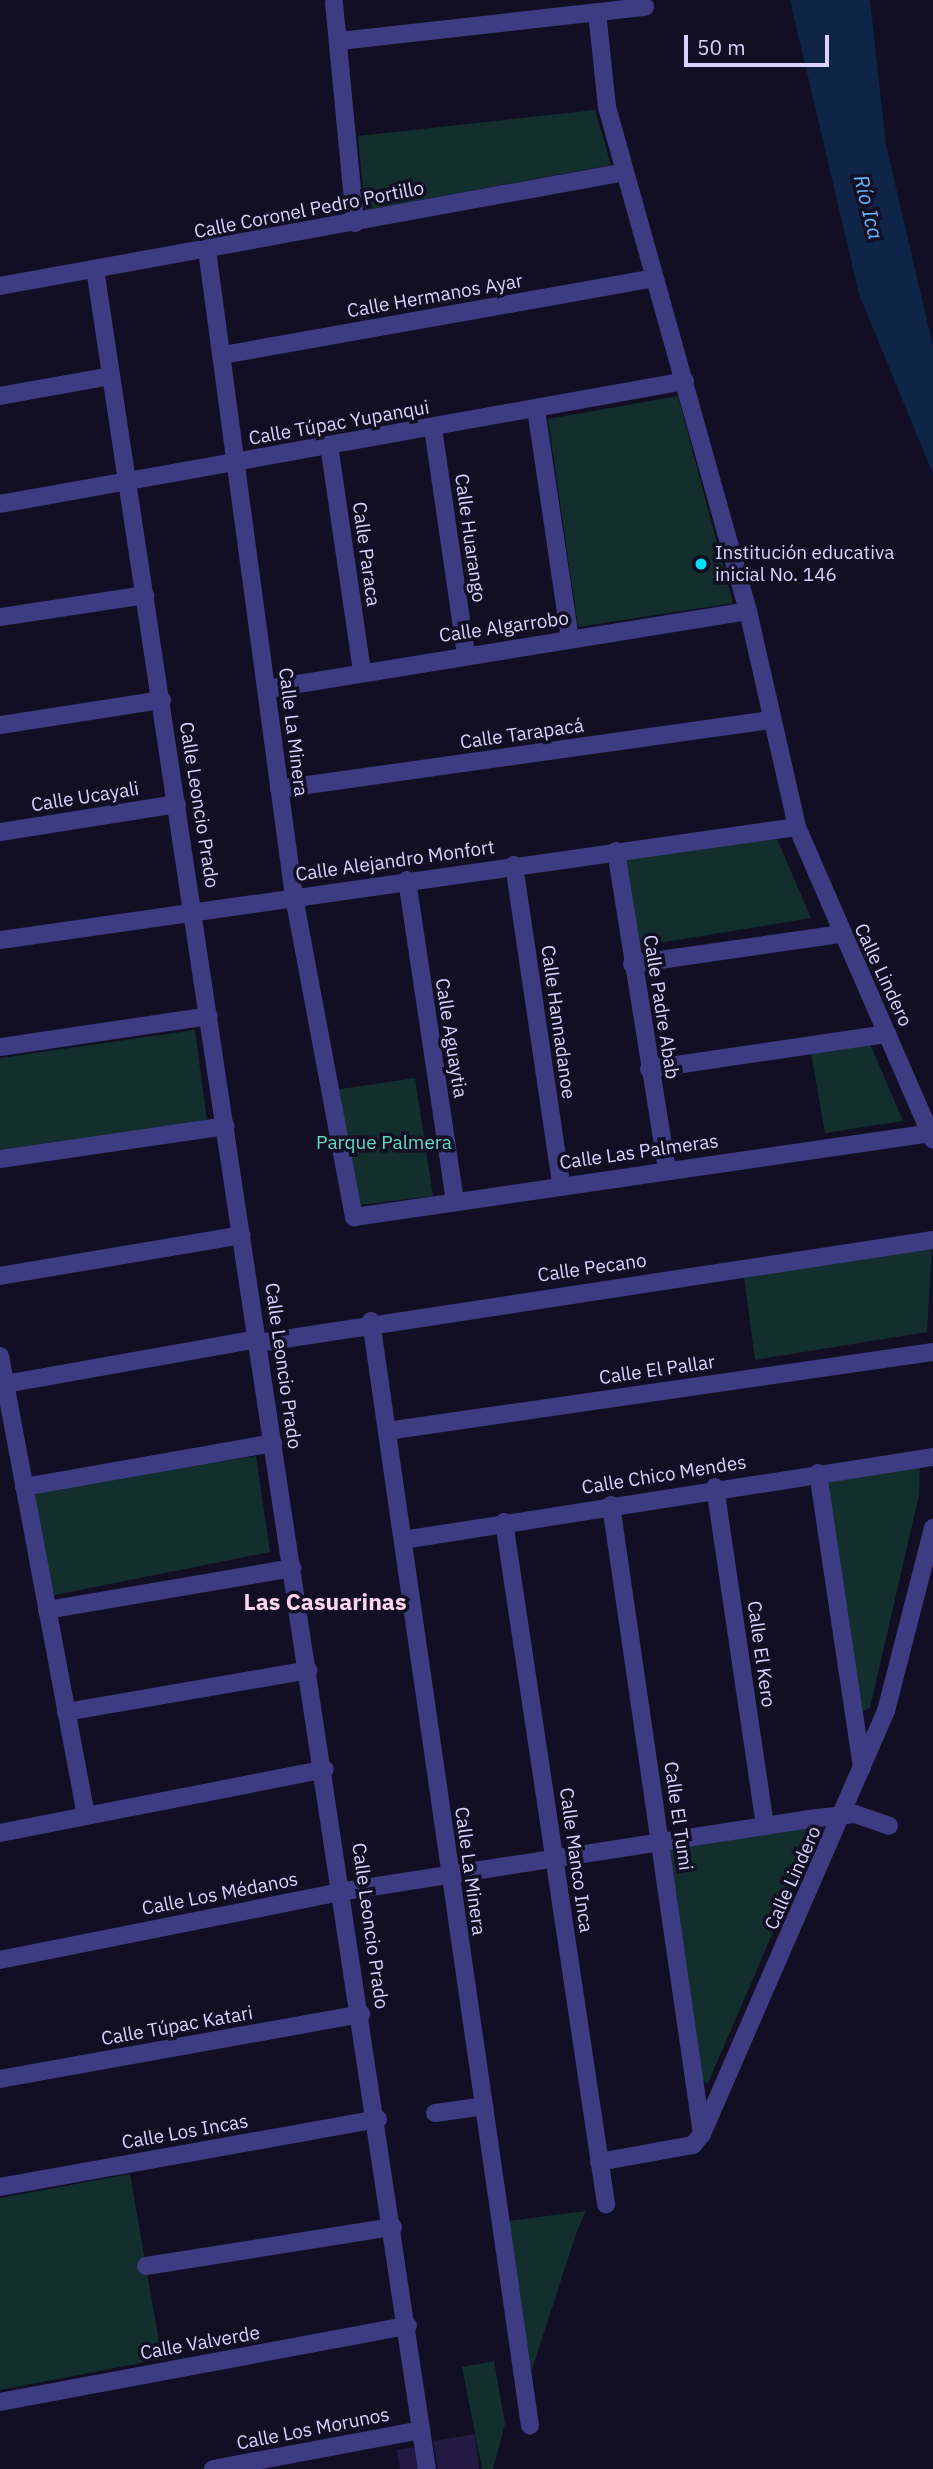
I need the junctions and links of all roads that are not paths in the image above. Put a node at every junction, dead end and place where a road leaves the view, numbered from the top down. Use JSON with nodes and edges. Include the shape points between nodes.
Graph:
{"nodes":[{"id":1,"x":334,"y":3,"type":"dead end"},
{"id":2,"x":645,"y":7,"type":"dead end"},
{"id":3,"x":597,"y":12,"type":"junction"},
{"id":4,"x":340,"y":41,"type":"junction"},
{"id":5,"x":625,"y":172,"type":"junction"},
{"id":6,"x":355,"y":223,"type":"junction"},
{"id":7,"x":208,"y":250,"type":"junction"},
{"id":8,"x":95,"y":269,"type":"junction"},
{"id":9,"x":654,"y":278,"type":"junction"},
{"id":10,"x":0,"y":286,"type":"edge"},
{"id":11,"x":223,"y":355,"type":"junction"},
{"id":12,"x":111,"y":376,"type":"junction"},
{"id":13,"x":685,"y":381,"type":"junction"},
{"id":14,"x":0,"y":396,"type":"edge"},
{"id":15,"x":536,"y":409,"type":"junction"},
{"id":16,"x":433,"y":428,"type":"junction"},
{"id":17,"x":329,"y":445,"type":"junction"},
{"id":18,"x":240,"y":461,"type":"junction"},
{"id":19,"x":126,"y":481,"type":"junction"},
{"id":20,"x":0,"y":504,"type":"edge"},
{"id":21,"x":145,"y":595,"type":"junction"},
{"id":22,"x":748,"y":611,"type":"junction"},
{"id":23,"x":0,"y":617,"type":"edge"},
{"id":24,"x":570,"y":639,"type":"junction"},
{"id":25,"x":466,"y":654,"type":"junction"},
{"id":26,"x":362,"y":670,"type":"junction"},
{"id":27,"x":267,"y":689,"type":"junction"},
{"id":28,"x":162,"y":700,"type":"junction"},
{"id":29,"x":772,"y":720,"type":"junction"},
{"id":30,"x":0,"y":725,"type":"edge"},
{"id":31,"x":279,"y":789,"type":"junction"},
{"id":32,"x":177,"y":804,"type":"junction"},
{"id":33,"x":797,"y":827,"type":"junction"},
{"id":34,"x":0,"y":832,"type":"edge"},
{"id":35,"x":616,"y":851,"type":"junction"},
{"id":36,"x":513,"y":865,"type":"junction"},
{"id":37,"x":407,"y":880,"type":"junction"},
{"id":38,"x":294,"y":897,"type":"junction"},
{"id":39,"x":194,"y":911,"type":"junction"},
{"id":40,"x":840,"y":934,"type":"junction"},
{"id":41,"x":0,"y":940,"type":"edge"},
{"id":42,"x":632,"y":964,"type":"junction"},
{"id":43,"x":209,"y":1016,"type":"junction"},
{"id":44,"x":887,"y":1034,"type":"junction"},
{"id":45,"x":0,"y":1047,"type":"edge"},
{"id":46,"x":649,"y":1069,"type":"junction"},
{"id":47,"x":226,"y":1126,"type":"junction"},
{"id":48,"x":932,"y":1136,"type":"edge"},
{"id":49,"x":0,"y":1160,"type":"edge"},
{"id":50,"x":667,"y":1169,"type":"junction"},
{"id":51,"x":561,"y":1185,"type":"junction"},
{"id":52,"x":455,"y":1202,"type":"junction"},
{"id":53,"x":354,"y":1217,"type":"joint"},
{"id":54,"x":242,"y":1235,"type":"junction"},
{"id":55,"x":933,"y":1240,"type":"edge"},
{"id":56,"x":0,"y":1276,"type":"edge"},
{"id":57,"x":371,"y":1321,"type":"junction"},
{"id":58,"x":258,"y":1341,"type":"junction"},
{"id":59,"x":933,"y":1352,"type":"edge"},
{"id":60,"x":0,"y":1356,"type":"edge"},
{"id":61,"x":3,"y":1384,"type":"edge"},
{"id":62,"x":387,"y":1431,"type":"junction"},
{"id":63,"x":273,"y":1443,"type":"junction"},
{"id":64,"x":933,"y":1457,"type":"edge"},
{"id":65,"x":818,"y":1473,"type":"junction"},
{"id":66,"x":24,"y":1487,"type":"junction"},
{"id":67,"x":715,"y":1488,"type":"junction"},
{"id":68,"x":611,"y":1504,"type":"junction"},
{"id":69,"x":504,"y":1522,"type":"junction"},
{"id":70,"x":933,"y":1528,"type":"edge"},
{"id":71,"x":403,"y":1540,"type":"junction"},
{"id":72,"x":292,"y":1568,"type":"junction"},
{"id":73,"x":47,"y":1610,"type":"junction"},
{"id":74,"x":308,"y":1670,"type":"junction"},
{"id":75,"x":66,"y":1712,"type":"junction"},
{"id":76,"x":325,"y":1769,"type":"junction"},
{"id":77,"x":863,"y":1772,"type":"junction"},
{"id":78,"x":844,"y":1813,"type":"junction"},
{"id":79,"x":86,"y":1814,"type":"junction"},
{"id":80,"x":765,"y":1826,"type":"junction"},
{"id":81,"x":889,"y":1826,"type":"dead end"},
{"id":82,"x":0,"y":1833,"type":"edge"},
{"id":83,"x":661,"y":1844,"type":"junction"},
{"id":84,"x":555,"y":1861,"type":"junction"},
{"id":85,"x":449,"y":1876,"type":"junction"},
{"id":86,"x":345,"y":1891,"type":"junction"},
{"id":87,"x":0,"y":1960,"type":"edge"},
{"id":88,"x":361,"y":2014,"type":"junction"},
{"id":89,"x":0,"y":2078,"type":"edge"},
{"id":90,"x":485,"y":2106,"type":"junction"},
{"id":91,"x":435,"y":2113,"type":"dead end"},
{"id":92,"x":378,"y":2119,"type":"junction"},
{"id":93,"x":702,"y":2134,"type":"junction"},
{"id":94,"x":599,"y":2162,"type":"junction"},
{"id":95,"x":0,"y":2187,"type":"edge"},
{"id":96,"x":606,"y":2204,"type":"dead end"},
{"id":97,"x":393,"y":2227,"type":"junction"},
{"id":98,"x":146,"y":2266,"type":"dead end"},
{"id":99,"x":408,"y":2326,"type":"junction"},
{"id":100,"x":0,"y":2402,"type":"edge"},
{"id":101,"x":530,"y":2426,"type":"dead end"},
{"id":102,"x":422,"y":2437,"type":"junction"},
{"id":103,"x":213,"y":2469,"type":"edge"},
{"id":104,"x":421,"y":2469,"type":"edge"},
{"id":105,"x":427,"y":2469,"type":"edge"},
{"id":106,"x":434,"y":2469,"type":"edge"}],
"edges":[{"from":1,"to":4,"type":"street"},
{"from":2,"to":3,"type":"street"},
{"from":3,"to":4,"type":"street"},
{"from":3,"to":5,"type":"street","name":"Calle Lindero","via":[[607,107]]},
{"from":4,"to":6,"type":"street"},
{"from":5,"to":6,"type":"street","name":"Calle Coronel Pedro Portillo"},
{"from":5,"to":9,"type":"street","name":"Calle Lindero"},
{"from":6,"to":7,"type":"street","name":"Calle Coronel Pedro Portillo"},
{"from":7,"to":8,"type":"street","name":"Calle Coronel Pedro Portillo"},
{"from":7,"to":11,"type":"street","name":"Calle La Minera"},
{"from":8,"to":10,"type":"street","name":"Calle Coronel Pedro Portillo"},
{"from":8,"to":12,"type":"street","name":"Calle Leoncio Prado"},
{"from":9,"to":11,"type":"street","name":"Calle Hermanos Ayar"},
{"from":9,"to":13,"type":"street","name":"Calle Lindero"},
{"from":11,"to":18,"type":"street","name":"Calle La Minera"},
{"from":12,"to":14,"type":"street"},
{"from":12,"to":19,"type":"street","name":"Calle Leoncio Prado"},
{"from":13,"to":15,"type":"street","name":"Calle Túpac Yupanqui"},
{"from":13,"to":22,"type":"street","name":"Calle Lindero"},
{"from":15,"to":16,"type":"street","name":"Calle Túpac Yupanqui"},
{"from":15,"to":24,"type":"street"},
{"from":16,"to":17,"type":"street","name":"Calle Túpac Yupanqui"},
{"from":16,"to":25,"type":"street","name":"Calle Huarango"},
{"from":17,"to":18,"type":"street","name":"Calle Túpac Yupanqui"},
{"from":17,"to":26,"type":"street","name":"Calle Paraca"},
{"from":18,"to":19,"type":"street","name":"Calle Túpac Yupanqui"},
{"from":18,"to":27,"type":"street","name":"Calle La Minera"},
{"from":19,"to":20,"type":"street","name":"Calle Túpac Yupanqui"},
{"from":19,"to":21,"type":"street","name":"Calle Leoncio Prado"},
{"from":21,"to":23,"type":"street"},
{"from":21,"to":28,"type":"street","name":"Calle Leoncio Prado"},
{"from":22,"to":24,"type":"street","name":"Calle Algarrobo"},
{"from":22,"to":29,"type":"street","name":"Calle Lindero"},
{"from":24,"to":25,"type":"street","name":"Calle Algarrobo"},
{"from":25,"to":26,"type":"street","name":"Calle Algarrobo"},
{"from":26,"to":27,"type":"street","name":"Calle Algarrobo"},
{"from":27,"to":31,"type":"street","name":"Calle La Minera"},
{"from":28,"to":30,"type":"street"},
{"from":28,"to":32,"type":"street","name":"Calle Leoncio Prado"},
{"from":29,"to":31,"type":"street","name":"Calle Tarapacá"},
{"from":29,"to":33,"type":"street","name":"Calle Lindero"},
{"from":31,"to":38,"type":"street","name":"Calle La Minera"},
{"from":32,"to":34,"type":"street","name":"Calle Ucayali"},
{"from":32,"to":39,"type":"street","name":"Calle Leoncio Prado"},
{"from":33,"to":35,"type":"street","name":"Calle Alejandro Monfort"},
{"from":33,"to":40,"type":"street","name":"Calle Lindero"},
{"from":35,"to":36,"type":"street","name":"Calle Alejandro Monfort"},
{"from":35,"to":42,"type":"street","name":"Calle Padre Abab"},
{"from":36,"to":37,"type":"street","name":"Calle Alejandro Monfort"},
{"from":36,"to":51,"type":"street","name":"Calle Hannadanoe"},
{"from":37,"to":38,"type":"street","name":"Calle Alejandro Monfort"},
{"from":37,"to":52,"type":"street","name":"Calle Aguaytia"},
{"from":38,"to":39,"type":"street","name":"Calle Alejandro Monfort"},
{"from":38,"to":53,"type":"street","name":"Calle La Minera"},
{"from":39,"to":41,"type":"street","name":"Calle Alejandro Monfort"},
{"from":39,"to":43,"type":"street","name":"Calle Leoncio Prado"},
{"from":40,"to":42,"type":"street"},
{"from":40,"to":44,"type":"street","name":"Calle Lindero"},
{"from":42,"to":46,"type":"street","name":"Calle Padre Abab"},
{"from":43,"to":45,"type":"street"},
{"from":43,"to":47,"type":"street","name":"Calle Leoncio Prado"},
{"from":44,"to":46,"type":"street"},
{"from":44,"to":48,"type":"street","name":"Calle Lindero"},
{"from":46,"to":50,"type":"street","name":"Calle Padre Abab"},
{"from":47,"to":49,"type":"street"},
{"from":47,"to":54,"type":"street","name":"Calle Leoncio Prado"},
{"from":48,"to":50,"type":"street","name":"Calle Las Palmeras"},
{"from":50,"to":51,"type":"street","name":"Calle Las Palmeras"},
{"from":51,"to":52,"type":"street","name":"Calle Las Palmeras"},
{"from":52,"to":53,"type":"street","name":"Calle Las Palmeras"},
{"from":54,"to":56,"type":"street"},
{"from":54,"to":58,"type":"street","name":"Calle Leoncio Prado"},
{"from":55,"to":57,"type":"street","name":"Calle Pecano"},
{"from":57,"to":58,"type":"street","name":"Calle Pecano"},
{"from":57,"to":62,"type":"street","name":"Calle La Minera"},
{"from":58,"to":61,"type":"street","name":"Calle Pecano"},
{"from":58,"to":63,"type":"street","name":"Calle Leoncio Prado"},
{"from":59,"to":62,"type":"street","name":"Calle El Pallar"},
{"from":60,"to":61,"type":"street"},
{"from":61,"to":66,"type":"street"},
{"from":62,"to":71,"type":"street","name":"Calle La Minera"},
{"from":63,"to":66,"type":"street"},
{"from":63,"to":72,"type":"street","name":"Calle Leoncio Prado"},
{"from":64,"to":65,"type":"street","name":"Calle Chico Mendes"},
{"from":65,"to":67,"type":"street","name":"Calle Chico Mendes"},
{"from":65,"to":77,"type":"street"},
{"from":66,"to":73,"type":"street"},
{"from":67,"to":68,"type":"street","name":"Calle Chico Mendes"},
{"from":67,"to":80,"type":"street","name":"Calle El Kero"},
{"from":68,"to":69,"type":"street","name":"Calle Chico Mendes"},
{"from":68,"to":83,"type":"street","name":"Calle El Tumi"},
{"from":69,"to":71,"type":"street","name":"Calle Chico Mendes"},
{"from":69,"to":84,"type":"street","name":"Calle Manco Inca"},
{"from":70,"to":77,"type":"street","name":"Calle Lindero","via":[[886,1711]]},
{"from":71,"to":85,"type":"street","name":"Calle La Minera"},
{"from":72,"to":73,"type":"street"},
{"from":72,"to":74,"type":"street","name":"Calle Leoncio Prado"},
{"from":73,"to":75,"type":"street"},
{"from":74,"to":75,"type":"street"},
{"from":74,"to":76,"type":"street","name":"Calle Leoncio Prado"},
{"from":75,"to":79,"type":"street"},
{"from":76,"to":79,"type":"street"},
{"from":76,"to":86,"type":"street","name":"Calle Leoncio Prado"},
{"from":77,"to":78,"type":"street","name":"Calle Lindero"},
{"from":78,"to":80,"type":"street","name":"Calle Los Médanos"},
{"from":78,"to":81,"type":"street"},
{"from":78,"to":93,"type":"street","name":"Calle Lindero"},
{"from":79,"to":82,"type":"street"},
{"from":80,"to":83,"type":"street","name":"Calle Los Médanos"},
{"from":83,"to":84,"type":"street","name":"Calle Los Médanos"},
{"from":83,"to":93,"type":"street","name":"Calle El Tumi"},
{"from":84,"to":85,"type":"street","name":"Calle Los Médanos"},
{"from":84,"to":94,"type":"street","name":"Calle Manco Inca"},
{"from":85,"to":86,"type":"street","name":"Calle Los Médanos"},
{"from":85,"to":90,"type":"street","name":"Calle La Minera"},
{"from":86,"to":87,"type":"street","name":"Calle Los Médanos"},
{"from":86,"to":88,"type":"street","name":"Calle Leoncio Prado"},
{"from":88,"to":89,"type":"street","name":"Calle Túpac Katari"},
{"from":88,"to":92,"type":"street","name":"Calle Leoncio Prado"},
{"from":90,"to":91,"type":"street"},
{"from":90,"to":101,"type":"street","name":"Calle La Minera"},
{"from":92,"to":95,"type":"street","name":"Calle Los Incas"},
{"from":92,"to":97,"type":"street","name":"Calle Leoncio Prado"},
{"from":93,"to":94,"type":"street","via":[[693,2145]]},
{"from":94,"to":96,"type":"street","name":"Calle Manco Inca"},
{"from":97,"to":98,"type":"street"},
{"from":97,"to":99,"type":"street","name":"Calle Leoncio Prado"},
{"from":99,"to":100,"type":"street","name":"Calle Valverde"},
{"from":99,"to":102,"type":"street","name":"Calle Leoncio Prado"},
{"from":102,"to":103,"type":"street","name":"Calle Los Morunos"},
{"from":102,"to":104,"type":"street","via":[[416,2447]]},
{"from":102,"to":105,"type":"street","name":"Calle Leoncio Prado"},
{"from":102,"to":106,"type":"street","via":[[430,2443]]}]}
